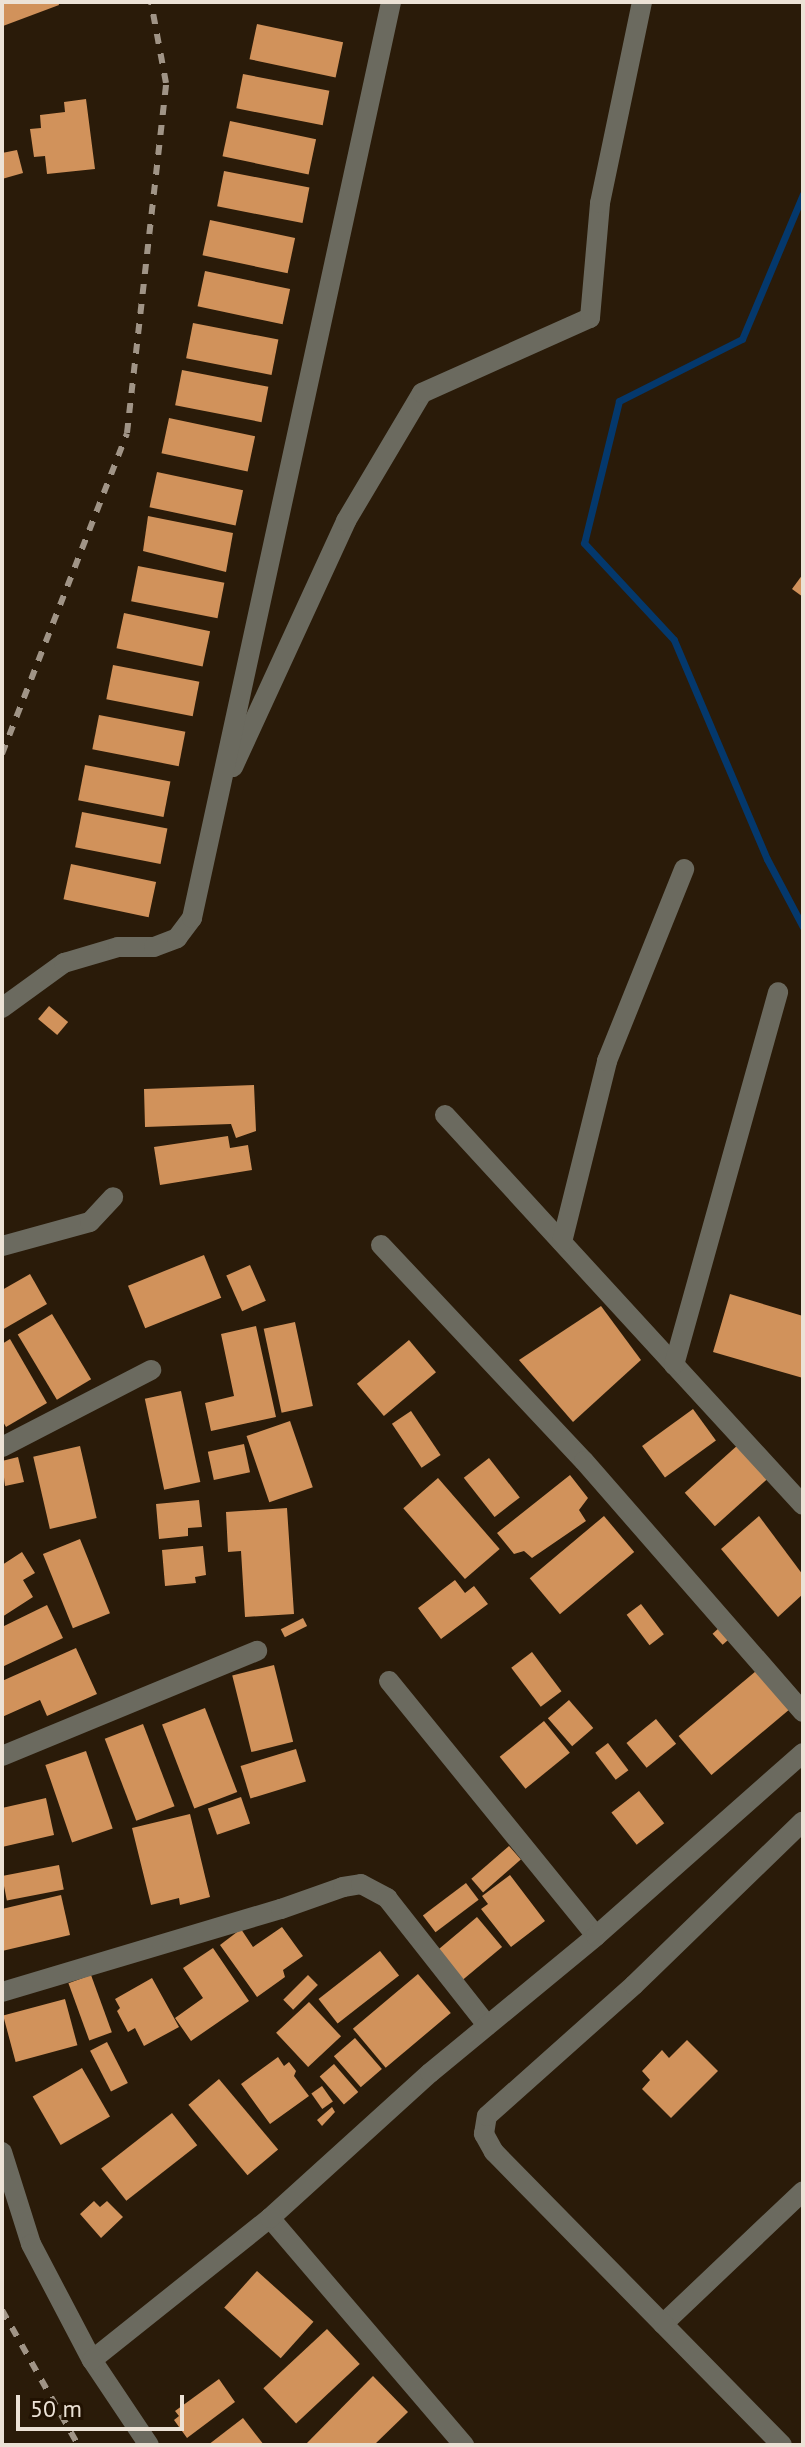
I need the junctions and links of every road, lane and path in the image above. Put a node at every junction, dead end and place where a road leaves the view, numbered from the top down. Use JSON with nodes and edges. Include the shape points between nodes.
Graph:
{"nodes":[{"id":1,"x":391,"y":2,"type":"edge"},
{"id":2,"x":642,"y":2,"type":"edge"},
{"id":3,"x":217,"y":803,"type":"junction"},
{"id":4,"x":684,"y":869,"type":"dead end"},
{"id":5,"x":778,"y":992,"type":"dead end"},
{"id":6,"x":2,"y":1008,"type":"edge"},
{"id":7,"x":445,"y":1115,"type":"dead end"},
{"id":8,"x":113,"y":1197,"type":"dead end"},
{"id":9,"x":562,"y":1242,"type":"junction"},
{"id":10,"x":381,"y":1245,"type":"dead end"},
{"id":11,"x":2,"y":1246,"type":"edge"},
{"id":12,"x":674,"y":1365,"type":"junction"},
{"id":13,"x":151,"y":1370,"type":"dead end"},
{"id":14,"x":2,"y":1447,"type":"edge"},
{"id":15,"x":803,"y":1505,"type":"edge"},
{"id":16,"x":257,"y":1651,"type":"dead end"},
{"id":17,"x":389,"y":1681,"type":"dead end"},
{"id":18,"x":803,"y":1712,"type":"edge"},
{"id":19,"x":803,"y":1753,"type":"edge"},
{"id":20,"x":2,"y":1756,"type":"edge"},
{"id":21,"x":803,"y":1821,"type":"edge"},
{"id":22,"x":596,"y":1936,"type":"junction"},
{"id":23,"x":2,"y":1992,"type":"edge"},
{"id":24,"x":487,"y":2025,"type":"junction"},
{"id":25,"x":2,"y":2152,"type":"edge"},
{"id":26,"x":803,"y":2191,"type":"edge"},
{"id":27,"x":270,"y":2218,"type":"junction"},
{"id":28,"x":663,"y":2324,"type":"junction"},
{"id":29,"x":92,"y":2360,"type":"junction"},
{"id":30,"x":149,"y":2445,"type":"edge"},
{"id":31,"x":464,"y":2445,"type":"edge"},
{"id":32,"x":782,"y":2445,"type":"edge"}],
"edges":[{"from":1,"to":3,"type":"street"},
{"from":2,"to":3,"type":"street","via":[[600,203],[590,318],[422,393],[346,521]]},
{"from":3,"to":6,"type":"street","via":[[192,918],[177,938],[64,963]]},
{"from":4,"to":9,"type":"street","via":[[607,1061]]},
{"from":5,"to":12,"type":"street"},
{"from":7,"to":9,"type":"street"},
{"from":8,"to":11,"type":"street","via":[[90,1222]]},
{"from":9,"to":12,"type":"street"},
{"from":10,"to":18,"type":"street","via":[[584,1461]]},
{"from":12,"to":15,"type":"street"},
{"from":13,"to":14,"type":"street"},
{"from":16,"to":20,"type":"street"},
{"from":17,"to":22,"type":"street"},
{"from":19,"to":22,"type":"street"},
{"from":21,"to":28,"type":"street","via":[[634,1985],[487,2116],[484,2134],[494,2152]]},
{"from":22,"to":24,"type":"street"},
{"from":23,"to":24,"type":"street","via":[[361,1884],[387,1898]]},
{"from":24,"to":27,"type":"street"},
{"from":25,"to":29,"type":"street","via":[[31,2244]]},
{"from":26,"to":28,"type":"street"},
{"from":27,"to":29,"type":"street"},
{"from":27,"to":31,"type":"street"},
{"from":28,"to":32,"type":"street"},
{"from":29,"to":30,"type":"street"}]}
